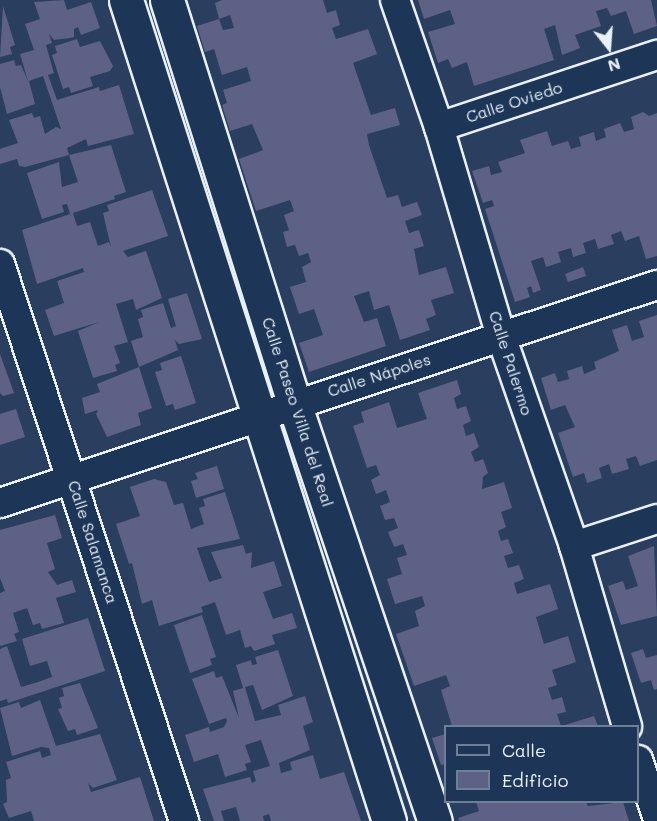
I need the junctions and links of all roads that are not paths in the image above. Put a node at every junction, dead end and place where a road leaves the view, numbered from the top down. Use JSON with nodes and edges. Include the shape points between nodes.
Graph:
{"nodes":[{"id":1,"x":126,"y":0,"type":"edge"},
{"id":2,"x":168,"y":0,"type":"edge"},
{"id":3,"x":395,"y":0,"type":"edge"},
{"id":4,"x":657,"y":55,"type":"edge"},
{"id":5,"x":439,"y":127,"type":"junction"},
{"id":6,"x":0,"y":264,"type":"edge"},
{"id":7,"x":657,"y":285,"type":"edge"},
{"id":8,"x":4,"y":294,"type":"edge"},
{"id":9,"x":501,"y":336,"type":"junction"},
{"id":10,"x":294,"y":403,"type":"junction"},
{"id":11,"x":257,"y":415,"type":"junction"},
{"id":12,"x":73,"y":479,"type":"junction"},
{"id":13,"x":0,"y":504,"type":"edge"},
{"id":14,"x":657,"y":519,"type":"edge"},
{"id":15,"x":574,"y":546,"type":"junction"},
{"id":16,"x":627,"y":725,"type":"edge"},
{"id":17,"x":657,"y":746,"type":"edge"},
{"id":18,"x":639,"y":753,"type":"edge"},
{"id":19,"x":639,"y":763,"type":"edge"},
{"id":20,"x":657,"y":816,"type":"edge"},
{"id":21,"x":184,"y":821,"type":"edge"},
{"id":22,"x":388,"y":821,"type":"edge"},
{"id":23,"x":435,"y":821,"type":"edge"}],
"edges":[{"from":1,"to":11,"type":"street"},
{"from":2,"to":10,"type":"street","name":"Calle Paseo Villa del Real"},
{"from":3,"to":5,"type":"street","name":"Calle Palermo"},
{"from":4,"to":5,"type":"street","name":"Calle Oviedo"},
{"from":5,"to":9,"type":"street","name":"Calle Palermo"},
{"from":6,"to":8,"type":"street","name":"Calle Salamanca"},
{"from":7,"to":9,"type":"street","name":"Calle Nápoles"},
{"from":8,"to":12,"type":"street","name":"Calle Salamanca"},
{"from":9,"to":10,"type":"street","name":"Calle Nápoles"},
{"from":9,"to":15,"type":"street","name":"Calle Palermo"},
{"from":10,"to":11,"type":"street","name":"Calle Nápoles"},
{"from":10,"to":23,"type":"street","name":"Calle Paseo Villa del Real"},
{"from":11,"to":12,"type":"street","name":"Calle Nápoles"},
{"from":11,"to":22,"type":"street"},
{"from":12,"to":13,"type":"street","name":"Calle Nápoles"},
{"from":12,"to":21,"type":"street","name":"Calle Salamanca"},
{"from":14,"to":15,"type":"street"},
{"from":15,"to":16,"type":"street","name":"Calle Palermo"},
{"from":17,"to":18,"type":"street"},
{"from":19,"to":20,"type":"street"}]}
